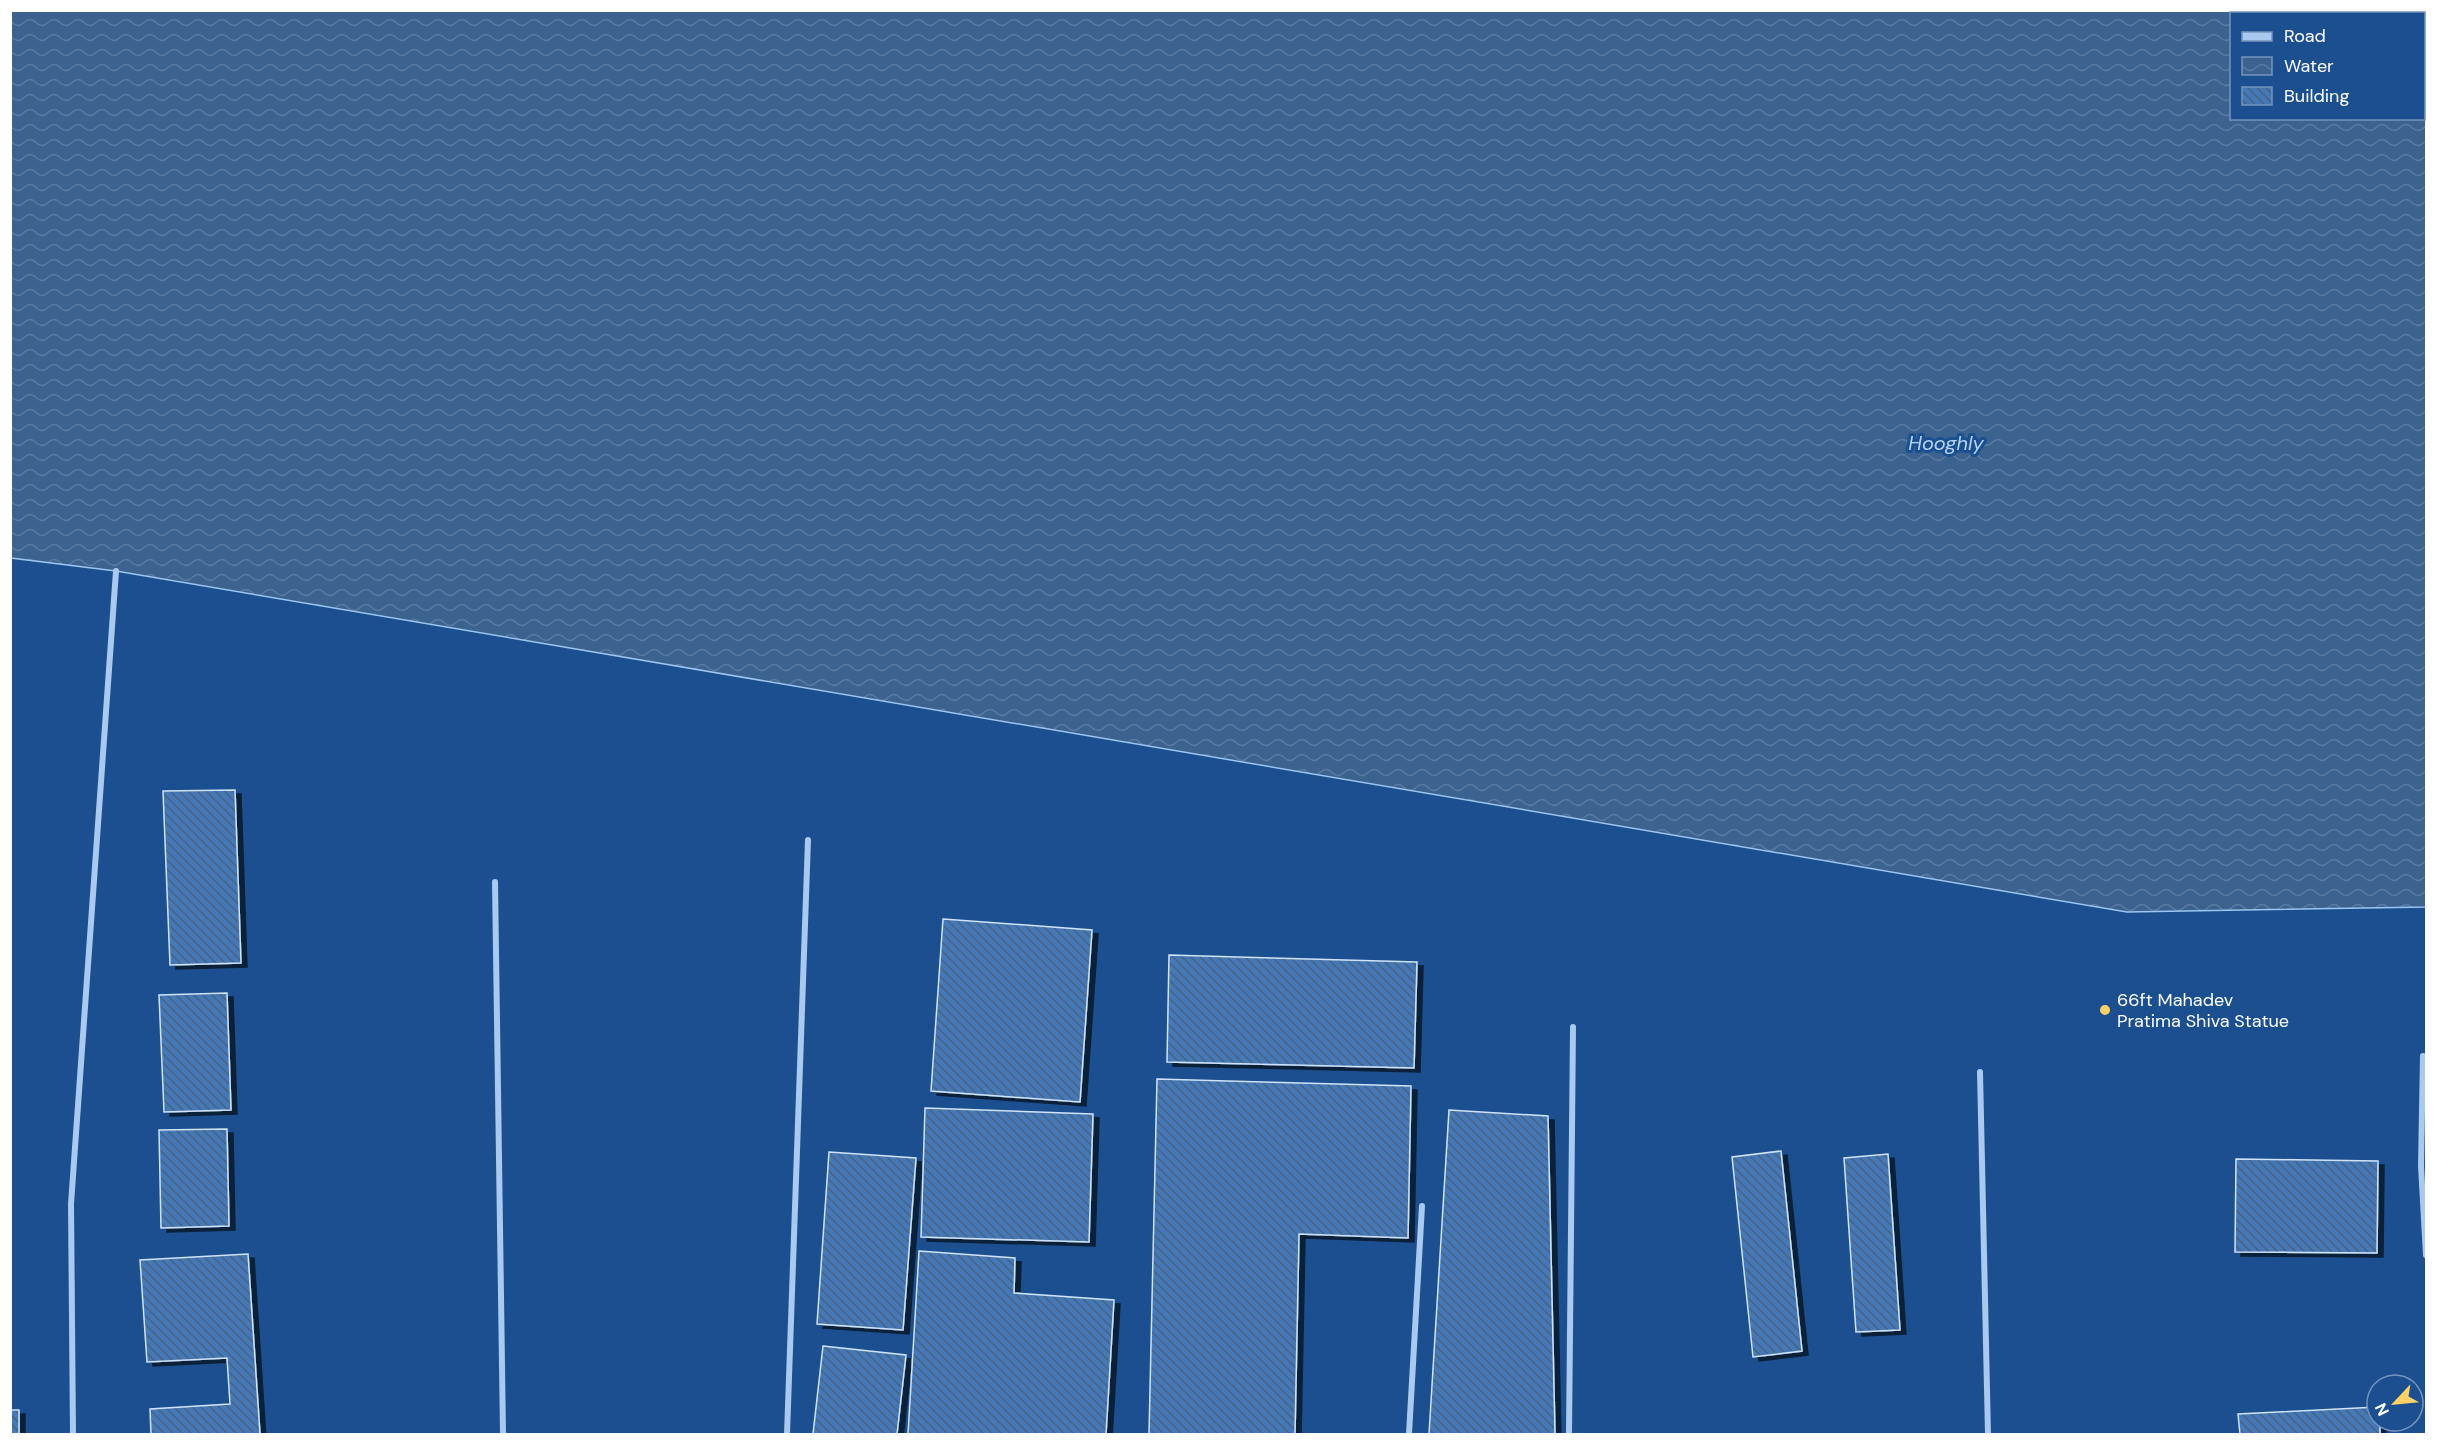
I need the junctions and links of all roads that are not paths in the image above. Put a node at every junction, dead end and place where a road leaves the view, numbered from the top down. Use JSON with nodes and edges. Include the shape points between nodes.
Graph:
{"nodes":[{"id":1,"x":116,"y":571,"type":"dead end"},
{"id":2,"x":807,"y":840,"type":"dead end"},
{"id":3,"x":495,"y":882,"type":"dead end"},
{"id":4,"x":1573,"y":1027,"type":"dead end"},
{"id":5,"x":2423,"y":1056,"type":"dead end"},
{"id":6,"x":1980,"y":1072,"type":"dead end"},
{"id":7,"x":1422,"y":1206,"type":"dead end"},
{"id":8,"x":2427,"y":1255,"type":"edge"},
{"id":9,"x":73,"y":1434,"type":"edge"},
{"id":10,"x":503,"y":1434,"type":"edge"},
{"id":11,"x":787,"y":1434,"type":"edge"},
{"id":12,"x":1409,"y":1434,"type":"edge"},
{"id":13,"x":1569,"y":1434,"type":"edge"},
{"id":14,"x":1988,"y":1434,"type":"edge"}],
"edges":[{"from":1,"to":9,"type":"street","via":[[71,1204]]},
{"from":2,"to":11,"type":"street"},
{"from":3,"to":10,"type":"street"},
{"from":4,"to":13,"type":"street"},
{"from":5,"to":8,"type":"street","via":[[2421,1166]]},
{"from":6,"to":14,"type":"street"},
{"from":7,"to":12,"type":"street"}]}
